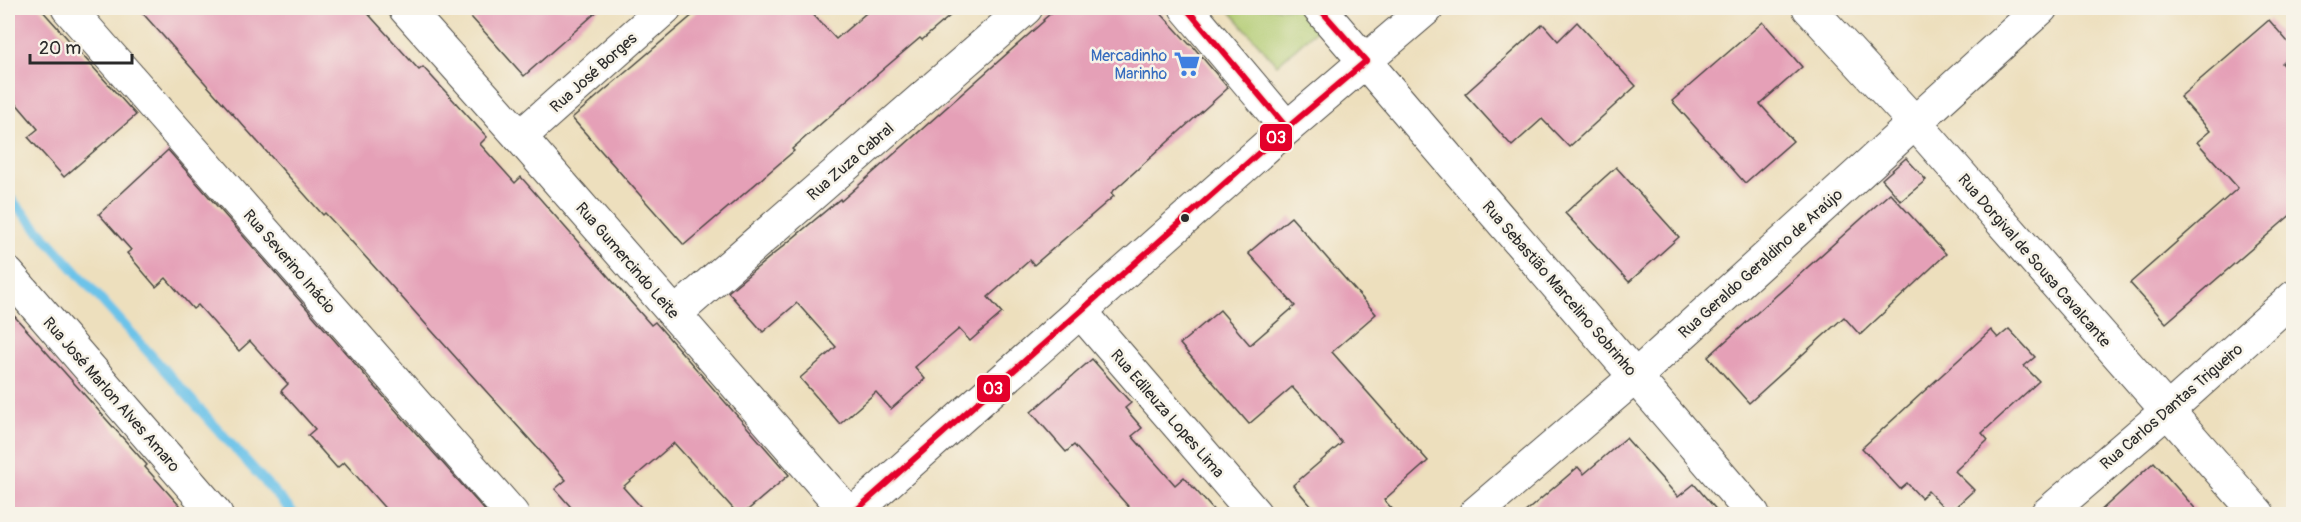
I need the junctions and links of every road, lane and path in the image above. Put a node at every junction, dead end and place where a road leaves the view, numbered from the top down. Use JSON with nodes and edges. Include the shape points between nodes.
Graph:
{"nodes":[{"id":1,"x":68,"y":8,"type":"edge"},
{"id":2,"x":405,"y":8,"type":"edge"},
{"id":3,"x":665,"y":8,"type":"edge"},
{"id":4,"x":1026,"y":8,"type":"edge"},
{"id":5,"x":1186,"y":8,"type":"edge"},
{"id":6,"x":1319,"y":8,"type":"edge"},
{"id":7,"x":1427,"y":8,"type":"edge"},
{"id":8,"x":1809,"y":8,"type":"edge"},
{"id":9,"x":2041,"y":8,"type":"edge"},
{"id":10,"x":1366,"y":62,"type":"junction"},
{"id":11,"x":1915,"y":123,"type":"junction"},
{"id":12,"x":1287,"y":128,"type":"junction"},
{"id":13,"x":520,"y":137,"type":"junction"},
{"id":14,"x":8,"y":274,"type":"edge"},
{"id":15,"x":2294,"y":297,"type":"edge"},
{"id":16,"x":1080,"y":311,"type":"junction"},
{"id":17,"x":675,"y":314,"type":"junction"},
{"id":18,"x":1636,"y":376,"type":"junction"},
{"id":19,"x":2168,"y":411,"type":"junction"},
{"id":20,"x":216,"y":514,"type":"edge"},
{"id":21,"x":512,"y":514,"type":"edge"},
{"id":22,"x":851,"y":514,"type":"edge"},
{"id":23,"x":1255,"y":514,"type":"edge"},
{"id":24,"x":1475,"y":514,"type":"edge"},
{"id":25,"x":1753,"y":514,"type":"edge"},
{"id":26,"x":2047,"y":514,"type":"edge"},
{"id":27,"x":2258,"y":514,"type":"edge"}],
"edges":[{"from":1,"to":21,"type":"street","name":"Rua Severino Inácio"},
{"from":2,"to":13,"type":"street","name":"Rua Gumercindo Leite"},
{"from":3,"to":13,"type":"street","name":"Rua José Borges"},
{"from":4,"to":17,"type":"street","name":"Rua Zuza Cabral"},
{"from":5,"to":12,"type":"street"},
{"from":6,"to":10,"type":"street","name":"Rua Sebastião Marcelino Sobrinho"},
{"from":7,"to":10,"type":"street"},
{"from":8,"to":11,"type":"street","name":"Rua Dorgival de Sousa Cavalcante"},
{"from":9,"to":11,"type":"street","name":"Rua Geraldo Geraldino de Araújo"},
{"from":10,"to":12,"type":"street"},
{"from":10,"to":18,"type":"street","name":"Rua Sebastião Marcelino Sobrinho"},
{"from":11,"to":18,"type":"street","name":"Rua Geraldo Geraldino de Araújo"},
{"from":11,"to":19,"type":"street","name":"Rua Dorgival de Sousa Cavalcante"},
{"from":12,"to":16,"type":"street"},
{"from":13,"to":17,"type":"street","name":"Rua Gumercindo Leite"},
{"from":14,"to":20,"type":"street","name":"Rua José Marlon Alves Amaro"},
{"from":15,"to":19,"type":"street","name":"Rua Carlos Dantas Trigueiro"},
{"from":16,"to":22,"type":"street"},
{"from":16,"to":23,"type":"street","name":"Rua Edileuza Lopes Lima"},
{"from":17,"to":22,"type":"street","name":"Rua Gumercindo Leite"},
{"from":18,"to":24,"type":"street","name":"Rua Geraldo Geraldino de Araújo"},
{"from":18,"to":25,"type":"street","name":"Rua Sebastião Marcelino Sobrinho"},
{"from":19,"to":26,"type":"street","name":"Rua Carlos Dantas Trigueiro"},
{"from":19,"to":27,"type":"street","name":"Rua Dorgival de Sousa Cavalcante"}]}
